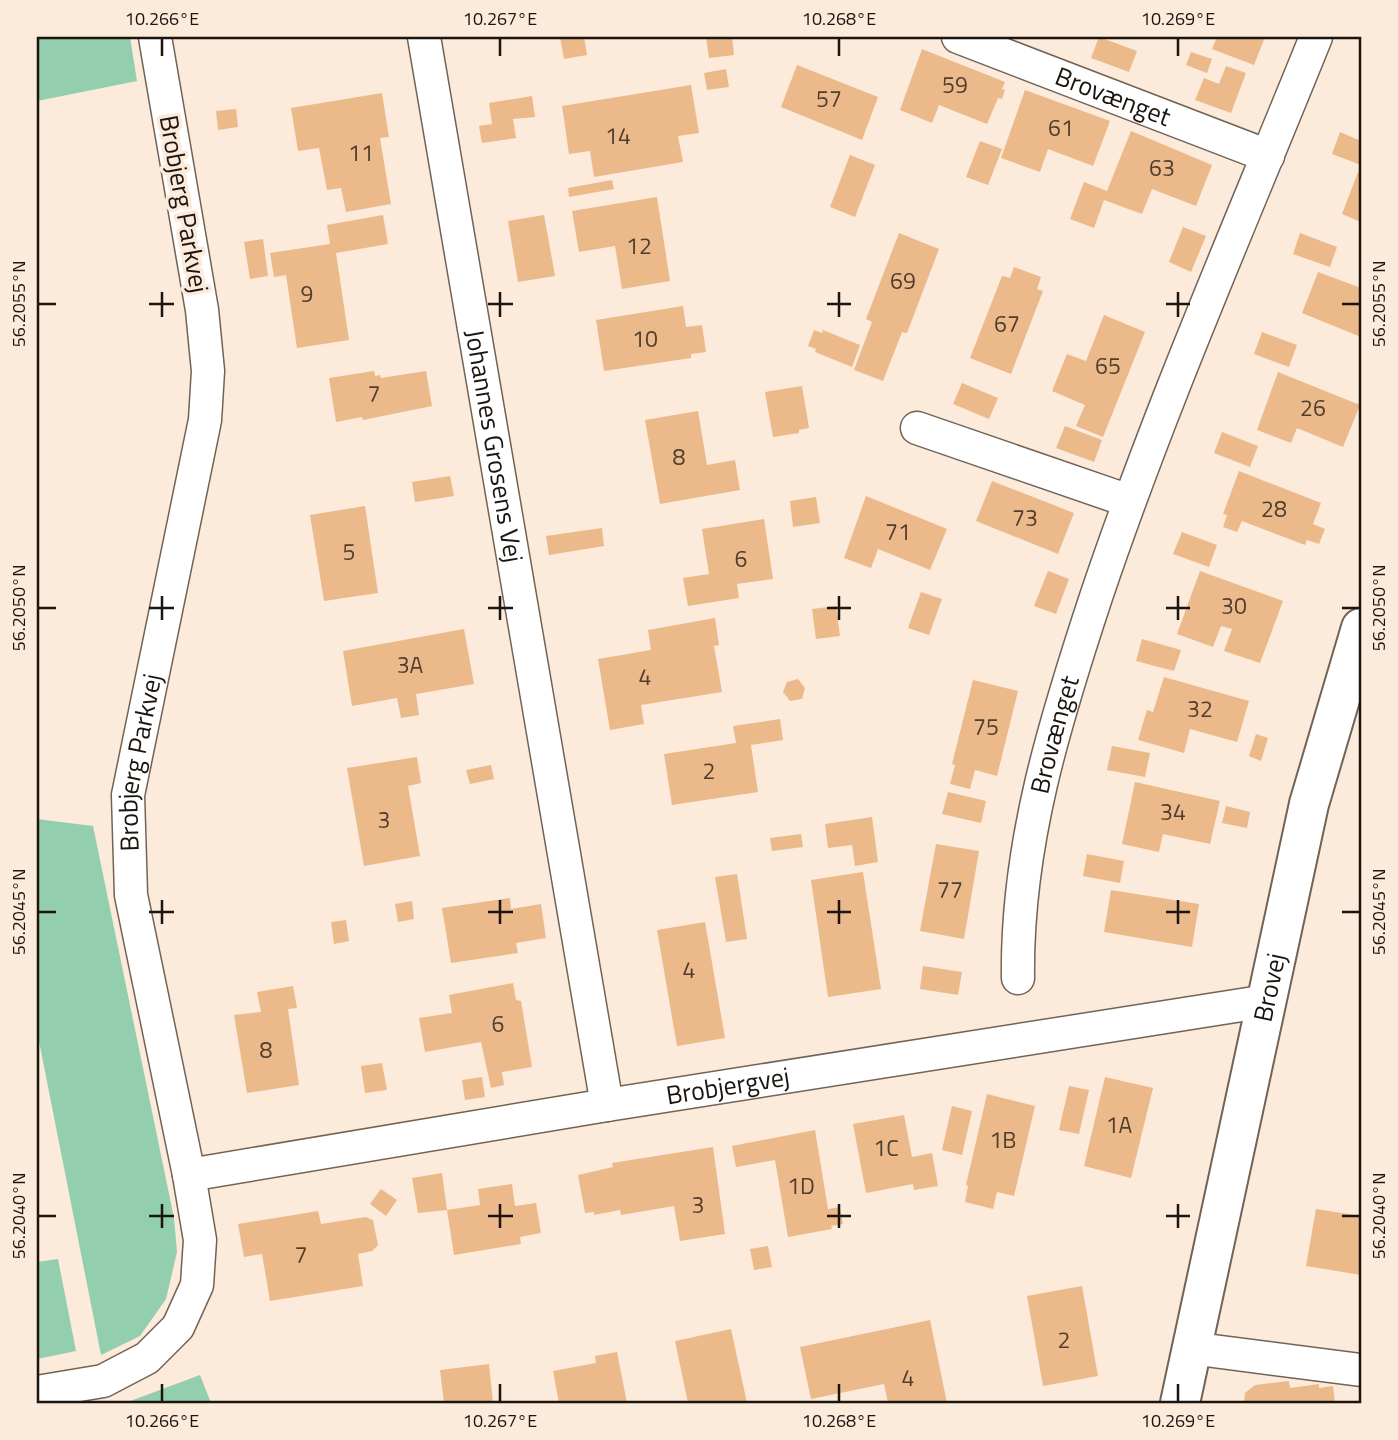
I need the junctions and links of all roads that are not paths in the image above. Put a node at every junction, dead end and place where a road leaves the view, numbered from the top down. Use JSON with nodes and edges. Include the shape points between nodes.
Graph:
{"nodes":[{"id":1,"x":155,"y":37,"type":"edge"},
{"id":2,"x":424,"y":37,"type":"edge"},
{"id":3,"x":958,"y":37,"type":"edge"},
{"id":4,"x":1316,"y":37,"type":"edge"},
{"id":5,"x":1268,"y":156,"type":"junction"},
{"id":6,"x":917,"y":428,"type":"dead end"},
{"id":7,"x":1129,"y":501,"type":"junction"},
{"id":8,"x":1361,"y":628,"type":"edge"},
{"id":9,"x":1018,"y":978,"type":"dead end"},
{"id":10,"x":1267,"y":1001,"type":"junction"},
{"id":11,"x":607,"y":1105,"type":"junction"},
{"id":12,"x":189,"y":1175,"type":"junction"},
{"id":13,"x":1190,"y":1348,"type":"junction"},
{"id":14,"x":1361,"y":1370,"type":"edge"},
{"id":15,"x":37,"y":1392,"type":"edge"},
{"id":16,"x":1180,"y":1403,"type":"edge"}],
"edges":[{"from":1,"to":12,"type":"street","name":"Brobjerg Parkvej","via":[[202,310],[208,370],[205,420],[128,795],[131,895]]},
{"from":2,"to":11,"type":"street","name":"Johannes Grosens Vej"},
{"from":3,"to":5,"type":"street","name":"Brovænget"},
{"from":4,"to":5,"type":"street","name":"Brovænget"},
{"from":5,"to":7,"type":"street","name":"Brovænget"},
{"from":6,"to":7,"type":"street"},
{"from":7,"to":9,"type":"street","name":"Brovænget","via":[[1066,688],[1031,820],[1017,931]]},
{"from":8,"to":10,"type":"street","name":"Brovej","via":[[1309,804]]},
{"from":10,"to":11,"type":"street","name":"Brobjergvej"},
{"from":10,"to":13,"type":"street","name":"Brovej"},
{"from":11,"to":12,"type":"street","name":"Brobjergvej"},
{"from":12,"to":15,"type":"street","name":"Brobjerg Parkvej","via":[[200,1240],[197,1284],[178,1326],[147,1358],[103,1381]]},
{"from":13,"to":14,"type":"street"},
{"from":13,"to":16,"type":"street","name":"Brovej"}]}
